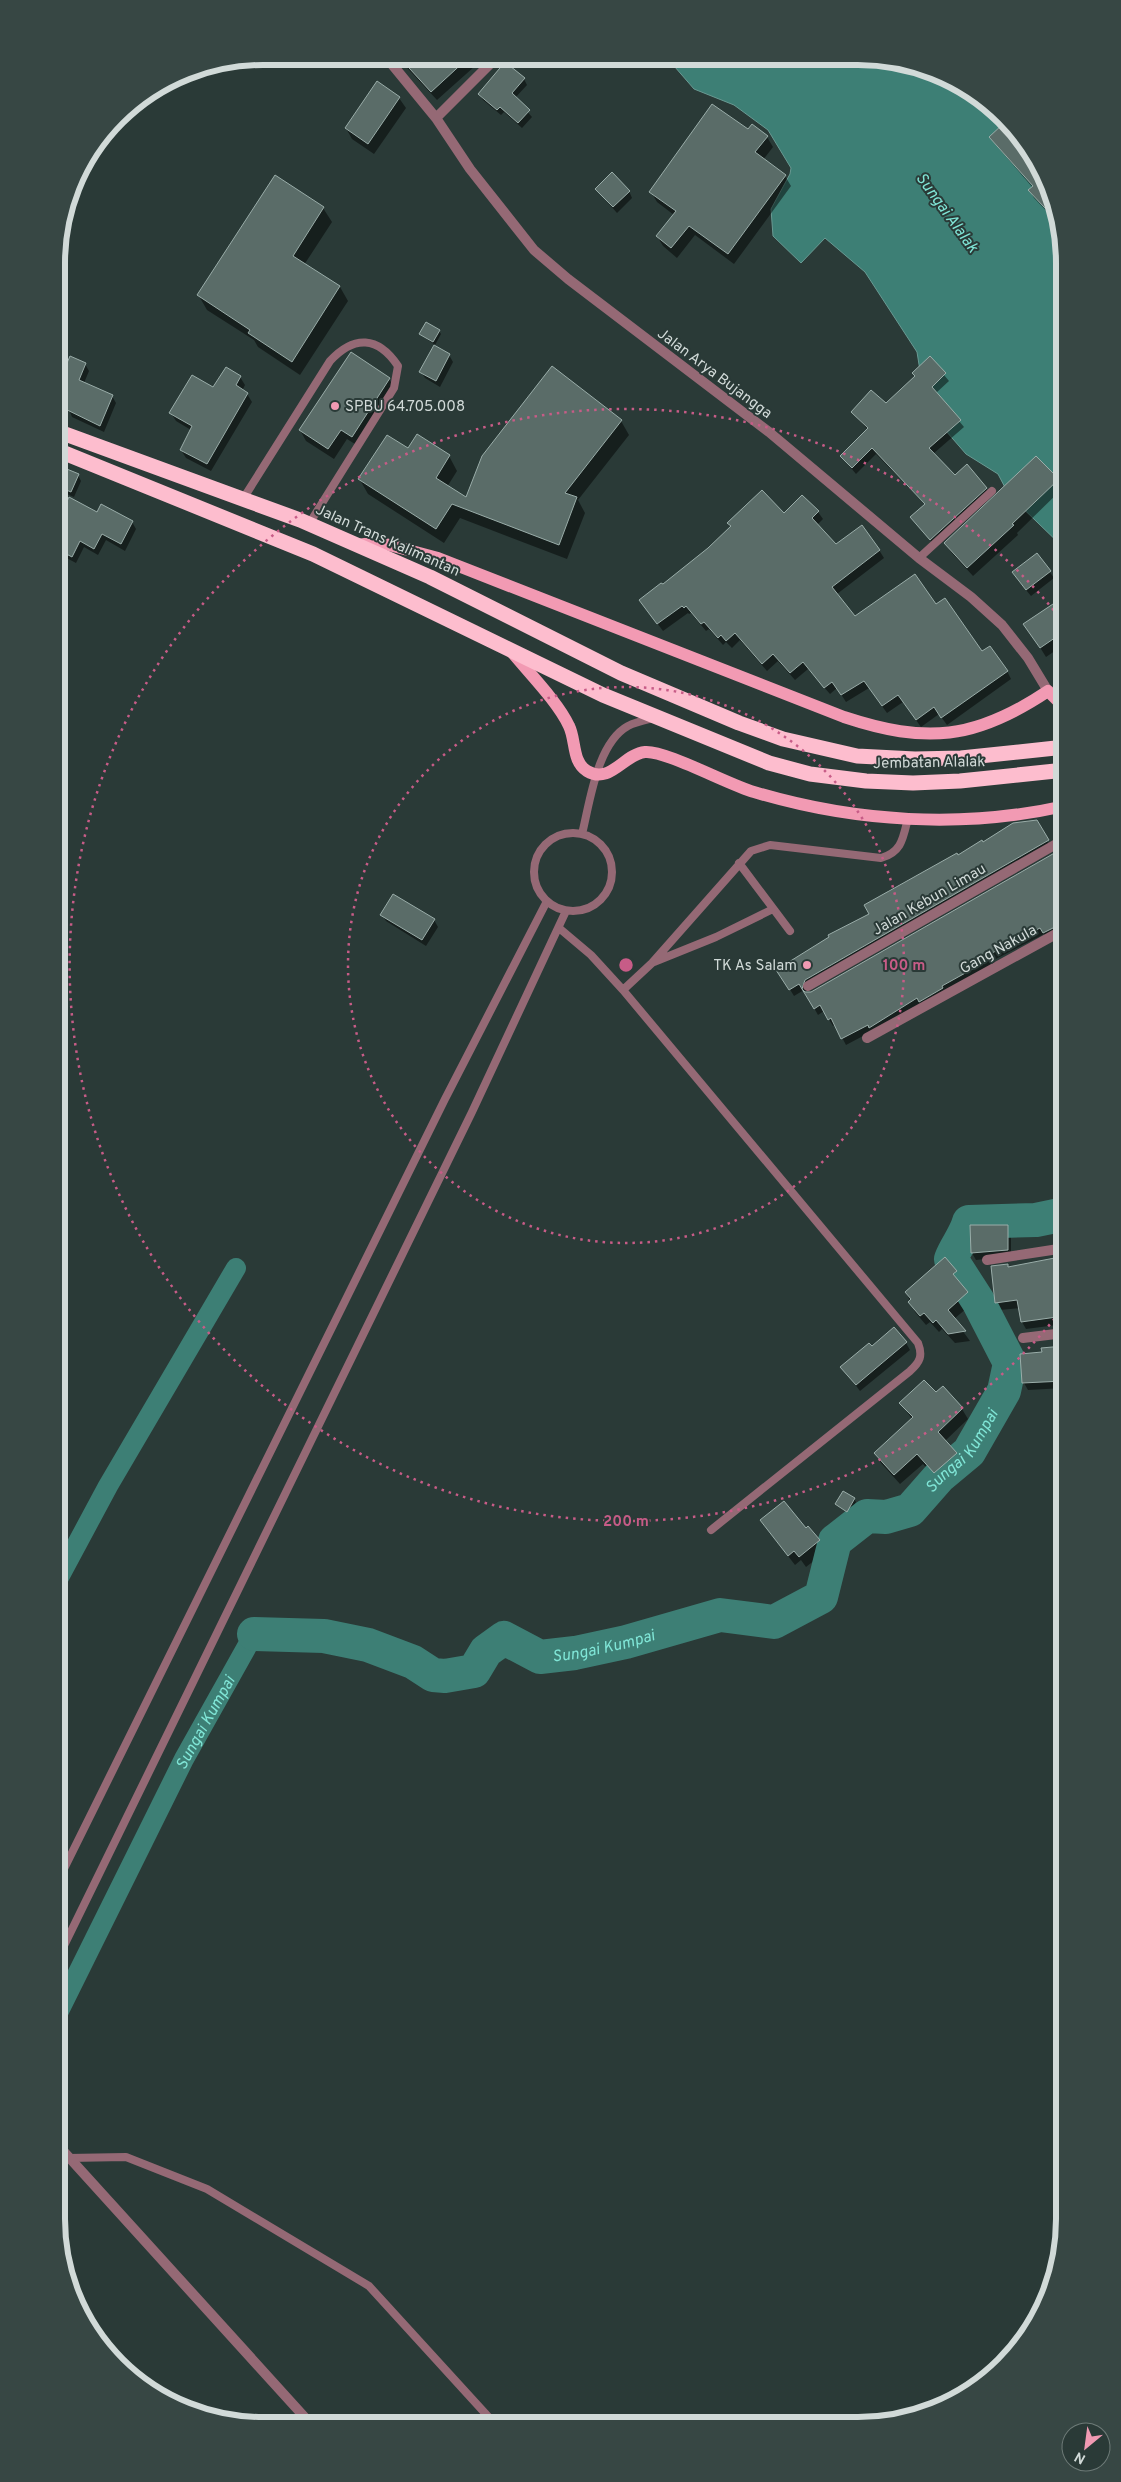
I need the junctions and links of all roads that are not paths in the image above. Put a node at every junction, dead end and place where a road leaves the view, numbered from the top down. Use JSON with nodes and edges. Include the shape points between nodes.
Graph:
{"nodes":[{"id":1,"x":393,"y":65,"type":"edge"},
{"id":2,"x":489,"y":65,"type":"edge"},
{"id":3,"x":436,"y":118,"type":"junction"},
{"id":4,"x":65,"y":434,"type":"edge"},
{"id":5,"x":65,"y":453,"type":"edge"},
{"id":6,"x":992,"y":492,"type":"dead end"},
{"id":7,"x":243,"y":499,"type":"junction"},
{"id":8,"x":309,"y":524,"type":"junction"},
{"id":9,"x":358,"y":545,"type":"junction"},
{"id":10,"x":919,"y":558,"type":"junction"},
{"id":11,"x":509,"y":650,"type":"junction"},
{"id":12,"x":1048,"y":691,"type":"junction"},
{"id":13,"x":1056,"y":699,"type":"edge"},
{"id":14,"x":694,"y":704,"type":"joint"},
{"id":15,"x":654,"y":718,"type":"junction"},
{"id":16,"x":1056,"y":748,"type":"edge"},
{"id":17,"x":1056,"y":771,"type":"edge"},
{"id":18,"x":597,"y":774,"type":"junction"},
{"id":19,"x":1056,"y":807,"type":"edge"},
{"id":20,"x":908,"y":818,"type":"junction"},
{"id":21,"x":582,"y":834,"type":"junction"},
{"id":22,"x":1056,"y":845,"type":"edge"},
{"id":23,"x":739,"y":863,"type":"junction"},
{"id":24,"x":547,"y":901,"type":"junction"},
{"id":25,"x":774,"y":909,"type":"junction"},
{"id":26,"x":566,"y":910,"type":"junction"},
{"id":27,"x":559,"y":928,"type":"junction"},
{"id":28,"x":790,"y":931,"type":"dead end"},
{"id":29,"x":1056,"y":934,"type":"edge"},
{"id":30,"x":652,"y":963,"type":"junction"},
{"id":31,"x":808,"y":986,"type":"dead end"},
{"id":32,"x":623,"y":990,"type":"junction"},
{"id":33,"x":867,"y":1038,"type":"dead end"},
{"id":34,"x":1056,"y":1249,"type":"edge"},
{"id":35,"x":987,"y":1260,"type":"dead end"},
{"id":36,"x":1056,"y":1334,"type":"edge"},
{"id":37,"x":1022,"y":1338,"type":"dead end"},
{"id":38,"x":711,"y":1530,"type":"dead end"},
{"id":39,"x":65,"y":1867,"type":"edge"},
{"id":40,"x":65,"y":1944,"type":"edge"},
{"id":41,"x":65,"y":2154,"type":"edge"},
{"id":42,"x":68,"y":2158,"type":"junction"},
{"id":43,"x":304,"y":2417,"type":"edge"},
{"id":44,"x":488,"y":2417,"type":"edge"}],
"edges":[{"from":1,"to":3,"type":"street","name":"Jalan Arya Bujangga"},
{"from":2,"to":3,"type":"street"},
{"from":3,"to":10,"type":"street","name":"Jalan Arya Bujangga","via":[[470,169],[534,250],[769,432]]},
{"from":4,"to":7,"type":"highway","name":"Jalan Trans Kalimantan"},
{"from":5,"to":11,"type":"highway","via":[[314,554]]},
{"from":6,"to":10,"type":"lane"},
{"from":7,"to":8,"type":"highway","name":"Jalan Trans Kalimantan"},
{"from":7,"to":8,"type":"lane","via":[[330,361],[352,343],[374,343],[398,366],[394,388]]},
{"from":8,"to":9,"type":"highway","name":"Jalan Trans Kalimantan"},
{"from":9,"to":12,"type":"main road","via":[[378,542],[438,558],[844,718],[882,730],[936,735],[965,730],[1026,706]]},
{"from":9,"to":14,"type":"highway","name":"Jalan Trans Kalimantan","via":[[430,577],[621,673]]},
{"from":10,"to":12,"type":"street","name":"Jalan Arya Bujangga","via":[[1002,625]]},
{"from":11,"to":15,"type":"highway"},
{"from":11,"to":18,"type":"main road","via":[[570,726],[579,764]]},
{"from":12,"to":13,"type":"main road"},
{"from":14,"to":16,"type":"highway","name":"Jembatan Alalak","via":[[783,739],[857,756],[961,758]]},
{"from":15,"to":17,"type":"highway","name":"Jembatan Alalak","via":[[769,763],[810,774],[913,783]]},
{"from":15,"to":18,"type":"lane","via":[[629,726],[617,735],[608,746]]},
{"from":18,"to":20,"type":"main road","via":[[617,768],[644,752],[664,755],[752,792],[794,804],[884,819]]},
{"from":18,"to":21,"type":"lane"},
{"from":19,"to":20,"type":"main road","via":[[961,820]]},
{"from":20,"to":23,"type":"lane","via":[[899,847],[892,855],[881,858],[770,845],[751,851]]},
{"from":21,"to":24,"type":"lane","via":[[560,834],[547,841],[537,853],[533,868],[535,884]]},
{"from":21,"to":26,"type":"lane","via":[[603,846],[611,860],[612,875],[608,890],[598,902],[585,910]]},
{"from":22,"to":31,"type":"street","name":"Jalan Kebun Limau"},
{"from":23,"to":25,"type":"lane"},
{"from":23,"to":30,"type":"lane"},
{"from":24,"to":26,"type":"lane"},
{"from":24,"to":39,"type":"lane","via":[[445,1099]]},
{"from":25,"to":28,"type":"lane"},
{"from":25,"to":30,"type":"lane"},
{"from":26,"to":27,"type":"lane"},
{"from":27,"to":32,"type":"lane","via":[[591,955]]},
{"from":27,"to":40,"type":"lane"},
{"from":29,"to":33,"type":"street","name":"Gang Nakula"},
{"from":30,"to":32,"type":"lane"},
{"from":32,"to":38,"type":"lane","via":[[921,1350],[919,1363],[910,1371]]},
{"from":34,"to":35,"type":"street"},
{"from":36,"to":37,"type":"street"},
{"from":41,"to":42,"type":"street"},
{"from":42,"to":43,"type":"street"},
{"from":42,"to":44,"type":"lane","via":[[126,2158],[207,2189],[369,2286]]}]}
